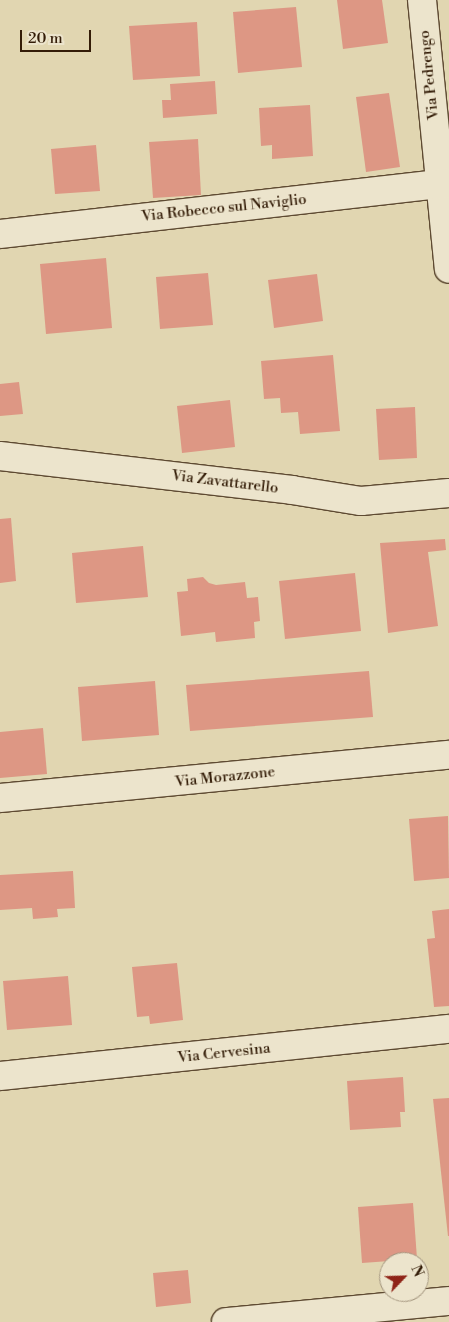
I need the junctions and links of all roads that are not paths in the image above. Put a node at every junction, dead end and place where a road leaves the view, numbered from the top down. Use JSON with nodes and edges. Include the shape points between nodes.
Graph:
{"nodes":[{"id":1,"x":422,"y":0,"type":"edge"},
{"id":2,"x":445,"y":184,"type":"edge"},
{"id":3,"x":0,"y":234,"type":"edge"},
{"id":4,"x":449,"y":268,"type":"edge"},
{"id":5,"x":0,"y":456,"type":"edge"},
{"id":6,"x":449,"y":493,"type":"edge"},
{"id":7,"x":449,"y":755,"type":"edge"},
{"id":8,"x":0,"y":798,"type":"edge"},
{"id":9,"x":449,"y":1029,"type":"edge"},
{"id":10,"x":0,"y":1076,"type":"edge"},
{"id":11,"x":449,"y":1301,"type":"edge"},
{"id":12,"x":226,"y":1322,"type":"edge"}],
"edges":[{"from":1,"to":2,"type":"street","name":"Via Pedrengo"},
{"from":2,"to":3,"type":"street","name":"Via Robecco sul Naviglio"},
{"from":2,"to":4,"type":"street","name":"Via Pedrengo"},
{"from":5,"to":6,"type":"street","name":"Via Zavattarello","via":[[361,501]]},
{"from":7,"to":8,"type":"street","name":"Via Morazzone"},
{"from":9,"to":10,"type":"street","name":"Via Cervesina"},
{"from":11,"to":12,"type":"street"}]}
